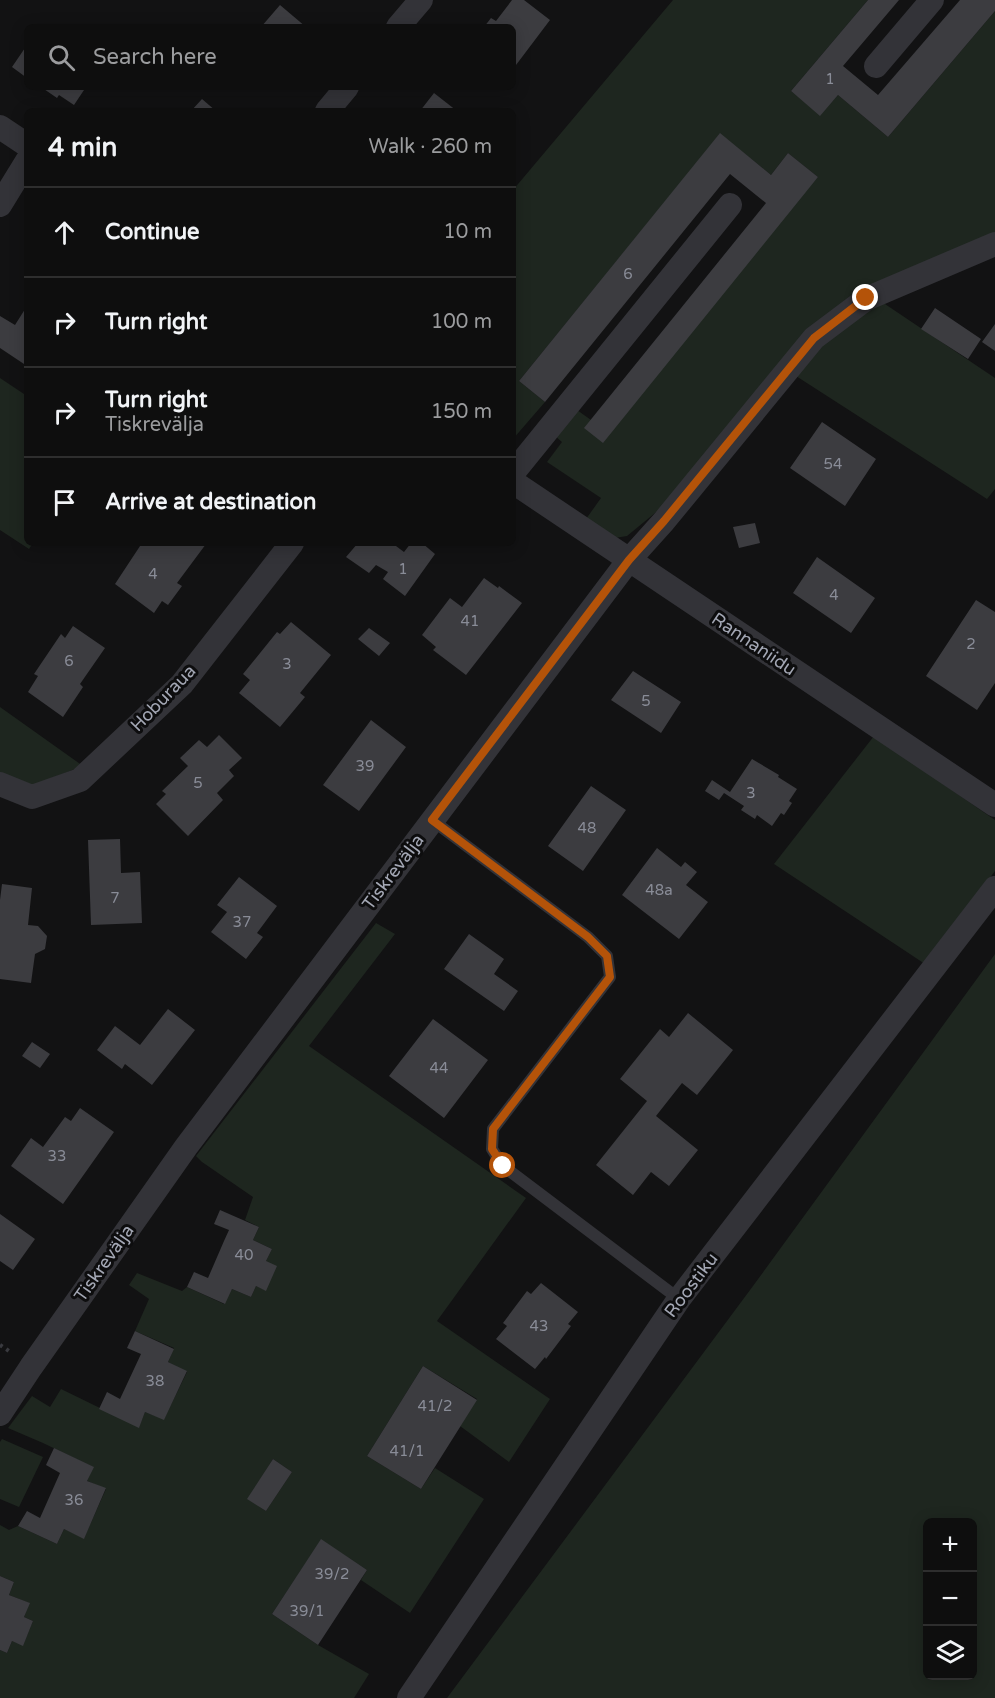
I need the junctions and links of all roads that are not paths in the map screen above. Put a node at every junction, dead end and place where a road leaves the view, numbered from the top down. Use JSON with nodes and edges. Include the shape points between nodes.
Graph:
{"nodes":[{"id":1,"x":421,"y":0,"type":"edge"},
{"id":2,"x":932,"y":0,"type":"edge"},
{"id":3,"x":401,"y":24,"type":"edge"},
{"id":4,"x":876,"y":66,"type":"dead end"},
{"id":5,"x":344,"y":90,"type":"edge"},
{"id":6,"x":330,"y":108,"type":"edge"},
{"id":7,"x":0,"y":127,"type":"edge"},
{"id":8,"x":24,"y":144,"type":"edge"},
{"id":9,"x":24,"y":166,"type":"edge"},
{"id":10,"x":730,"y":205,"type":"dead end"},
{"id":11,"x":0,"y":206,"type":"edge"},
{"id":12,"x":995,"y":244,"type":"edge"},
{"id":13,"x":516,"y":469,"type":"edge"},
{"id":14,"x":516,"y":484,"type":"edge"},
{"id":15,"x":290,"y":546,"type":"edge"},
{"id":16,"x":629,"y":560,"type":"junction"},
{"id":17,"x":0,"y":784,"type":"edge"},
{"id":18,"x":995,"y":805,"type":"edge"},
{"id":19,"x":432,"y":820,"type":"junction"},
{"id":20,"x":995,"y":888,"type":"edge"},
{"id":21,"x":679,"y":1299,"type":"junction"},
{"id":22,"x":0,"y":1414,"type":"edge"},
{"id":23,"x":409,"y":1698,"type":"edge"}],
"edges":[{"from":1,"to":3,"type":"street"},
{"from":2,"to":4,"type":"street"},
{"from":5,"to":6,"type":"street"},
{"from":7,"to":8,"type":"street"},
{"from":9,"to":11,"type":"street"},
{"from":10,"to":13,"type":"street"},
{"from":12,"to":16,"type":"street","name":"Tiskrevälja","via":[[866,298],[814,338]]},
{"from":14,"to":16,"type":"street","name":"Rannaniidu"},
{"from":15,"to":17,"type":"street","name":"Hoburaua","via":[[182,684],[80,780],[32,797]]},
{"from":16,"to":18,"type":"street","name":"Rannaniidu"},
{"from":16,"to":19,"type":"street","name":"Tiskrevälja"},
{"from":19,"to":21,"type":"lane","via":[[588,937],[607,956],[610,977],[493,1129],[492,1149],[503,1166]]},
{"from":19,"to":22,"type":"street","name":"Tiskrevälja","via":[[186,1147]]},
{"from":20,"to":21,"type":"street","name":"Roostiku"},
{"from":21,"to":23,"type":"street","name":"Roostiku"}]}
